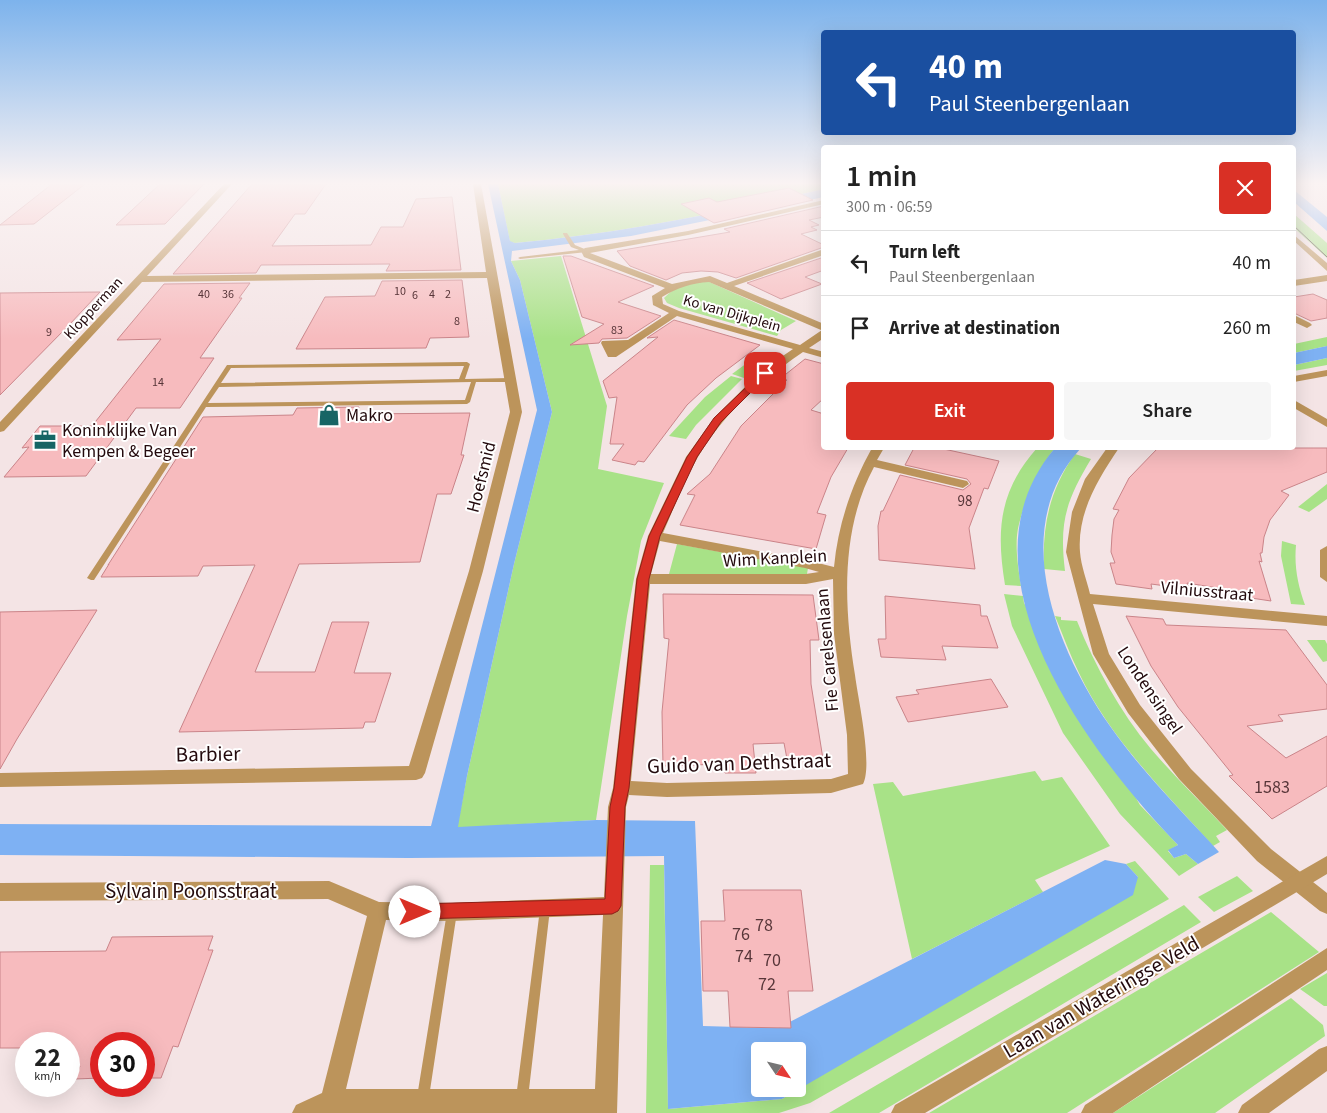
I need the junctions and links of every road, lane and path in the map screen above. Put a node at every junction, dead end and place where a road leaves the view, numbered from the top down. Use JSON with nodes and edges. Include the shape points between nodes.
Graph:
{"nodes":[{"id":1,"x":180,"y":236,"type":"edge"},
{"id":2,"x":484,"y":236,"type":"edge"},
{"id":3,"x":567,"y":236,"type":"edge"},
{"id":4,"x":671,"y":236,"type":"edge"},
{"id":5,"x":1296,"y":239,"type":"edge"},
{"id":6,"x":585,"y":251,"type":"junction"},
{"id":7,"x":821,"y":253,"type":"edge"},
{"id":8,"x":520,"y":258,"type":"dead end"},
{"id":9,"x":1327,"y":268,"type":"edge"},
{"id":10,"x":490,"y":275,"type":"junction"},
{"id":11,"x":1327,"y":278,"type":"edge"},
{"id":12,"x":141,"y":279,"type":"junction"},
{"id":13,"x":1296,"y":283,"type":"edge"},
{"id":14,"x":729,"y":285,"type":"junction"},
{"id":15,"x":671,"y":287,"type":"junction"},
{"id":16,"x":676,"y":313,"type":"junction"},
{"id":17,"x":1296,"y":319,"type":"edge"},
{"id":18,"x":1307,"y":325,"type":"dead end"},
{"id":19,"x":821,"y":327,"type":"edge"},
{"id":20,"x":821,"y":335,"type":"edge"},
{"id":21,"x":630,"y":343,"type":"dead end"},
{"id":22,"x":799,"y":348,"type":"junction"},
{"id":23,"x":821,"y":354,"type":"edge"},
{"id":24,"x":1327,"y":373,"type":"edge"},
{"id":25,"x":1296,"y":379,"type":"edge"},
{"id":26,"x":510,"y":380,"type":"junction"},
{"id":27,"x":461,"y":381,"type":"junction"},
{"id":28,"x":474,"y":381,"type":"junction"},
{"id":29,"x":217,"y":385,"type":"junction"},
{"id":30,"x":1296,"y":404,"type":"edge"},
{"id":31,"x":204,"y":405,"type":"junction"},
{"id":32,"x":1327,"y":424,"type":"edge"},
{"id":33,"x":0,"y":429,"type":"edge"},
{"id":34,"x":877,"y":450,"type":"edge"},
{"id":35,"x":1112,"y":450,"type":"edge"},
{"id":36,"x":869,"y":462,"type":"junction"},
{"id":37,"x":963,"y":484,"type":"dead end"},
{"id":38,"x":654,"y":536,"type":"junction"},
{"id":39,"x":1327,"y":550,"type":"edge"},
{"id":40,"x":840,"y":573,"type":"junction"},
{"id":41,"x":1327,"y":577,"type":"edge"},
{"id":42,"x":91,"y":578,"type":"dead end"},
{"id":43,"x":643,"y":579,"type":"junction"},
{"id":44,"x":1084,"y":598,"type":"junction"},
{"id":45,"x":1327,"y":621,"type":"edge"},
{"id":46,"x":416,"y":773,"type":"joint"},
{"id":47,"x":856,"y":779,"type":"joint"},
{"id":48,"x":0,"y":780,"type":"edge"},
{"id":49,"x":622,"y":788,"type":"junction"},
{"id":50,"x":1327,"y":864,"type":"edge"},
{"id":51,"x":1299,"y":882,"type":"junction"},
{"id":52,"x":0,"y":892,"type":"edge"},
{"id":53,"x":1327,"y":905,"type":"edge"},
{"id":54,"x":612,"y":906,"type":"junction"},
{"id":55,"x":545,"y":909,"type":"junction"},
{"id":56,"x":378,"y":911,"type":"junction"},
{"id":57,"x":452,"y":912,"type":"junction"},
{"id":58,"x":1327,"y":958,"type":"edge"},
{"id":59,"x":1327,"y":1057,"type":"edge"},
{"id":60,"x":332,"y":1100,"type":"junction"},
{"id":61,"x":422,"y":1100,"type":"junction"},
{"id":62,"x":522,"y":1100,"type":"junction"},
{"id":63,"x":605,"y":1107,"type":"edge"},
{"id":64,"x":304,"y":1113,"type":"edge"},
{"id":65,"x":903,"y":1113,"type":"edge"},
{"id":66,"x":1093,"y":1113,"type":"edge"},
{"id":67,"x":1250,"y":1113,"type":"edge"}],
"edges":[{"from":1,"to":12,"type":"street","name":"Klopperman"},
{"from":2,"to":10,"type":"street","name":"Hoefsmid"},
{"from":3,"to":6,"type":"lane","via":[[572,246]]},
{"from":4,"to":6,"type":"street"},
{"from":5,"to":9,"type":"street"},
{"from":6,"to":8,"type":"lane"},
{"from":6,"to":15,"type":"street","name":"Ko van Dijkplein","via":[[587,255]]},
{"from":7,"to":14,"type":"street"},
{"from":10,"to":12,"type":"street"},
{"from":10,"to":26,"type":"street","name":"Hoefsmid"},
{"from":11,"to":13,"type":"street"},
{"from":12,"to":33,"type":"street","name":"Klopperman"},
{"from":14,"to":15,"type":"street","name":"Ko van Dijkplein","via":[[710,279],[691,280]]},
{"from":14,"to":19,"type":"street","name":"Ko van Dijkplein"},
{"from":15,"to":16,"type":"street","name":"Ko van Dijkplein","via":[[657,296],[658,305]]},
{"from":16,"to":21,"type":"street"},
{"from":16,"to":22,"type":"street","name":"Ko van Dijkplein"},
{"from":17,"to":18,"type":"street"},
{"from":20,"to":22,"type":"street"},
{"from":22,"to":23,"type":"street","name":"Ko van Dijkplein"},
{"from":22,"to":38,"type":"street","via":[[765,373],[718,420],[692,457]]},
{"from":24,"to":25,"type":"street"},
{"from":26,"to":28,"type":"lane"},
{"from":26,"to":46,"type":"street","name":"Hoefsmid","via":[[516,412],[476,571]]},
{"from":27,"to":28,"type":"lane"},
{"from":27,"to":29,"type":"lane"},
{"from":27,"to":29,"type":"lane","via":[[467,364],[229,366]]},
{"from":28,"to":31,"type":"lane","via":[[467,402]]},
{"from":29,"to":31,"type":"lane"},
{"from":30,"to":32,"type":"street"},
{"from":31,"to":42,"type":"lane"},
{"from":34,"to":36,"type":"street","name":"Fie Carelsenlaan"},
{"from":35,"to":44,"type":"street","name":"Londensingel","via":[[1091,478],[1078,512],[1073,552]]},
{"from":36,"to":37,"type":"street"},
{"from":36,"to":40,"type":"street","name":"Fie Carelsenlaan","via":[[850,508]]},
{"from":38,"to":40,"type":"street","name":"Wim Kanplein"},
{"from":38,"to":43,"type":"street"},
{"from":39,"to":41,"type":"street"},
{"from":40,"to":43,"type":"street","name":"Wim Kanplein","via":[[806,579]]},
{"from":40,"to":47,"type":"street","name":"Fie Carelsenlaan","via":[[844,659],[858,753]]},
{"from":43,"to":49,"type":"street"},
{"from":44,"to":45,"type":"street","name":"Vilniusstraat"},
{"from":44,"to":51,"type":"street","name":"Londensingel","via":[[1102,654],[1134,709],[1185,774],[1264,855]]},
{"from":46,"to":48,"type":"street","name":"Barbier"},
{"from":47,"to":49,"type":"street","name":"Guido van Dethstraat","via":[[831,786]]},
{"from":49,"to":54,"type":"street","via":[[617,807]]},
{"from":50,"to":51,"type":"street","name":"Laan van Wateringse Veld"},
{"from":51,"to":53,"type":"street"},
{"from":51,"to":65,"type":"street","name":"Laan van Wateringse Veld"},
{"from":52,"to":56,"type":"street","name":"Sylvain Poonsstraat","via":[[329,890]]},
{"from":54,"to":55,"type":"street","name":"Sylvain Poonsstraat"},
{"from":54,"to":63,"type":"street"},
{"from":55,"to":57,"type":"street","name":"Sylvain Poonsstraat"},
{"from":55,"to":62,"type":"lane"},
{"from":56,"to":57,"type":"street","name":"Sylvain Poonsstraat"},
{"from":56,"to":60,"type":"street"},
{"from":57,"to":61,"type":"lane"},
{"from":58,"to":66,"type":"street"},
{"from":59,"to":67,"type":"street"},
{"from":60,"to":61,"type":"street"},
{"from":60,"to":64,"type":"street"},
{"from":61,"to":62,"type":"street"},
{"from":62,"to":63,"type":"street"}]}
